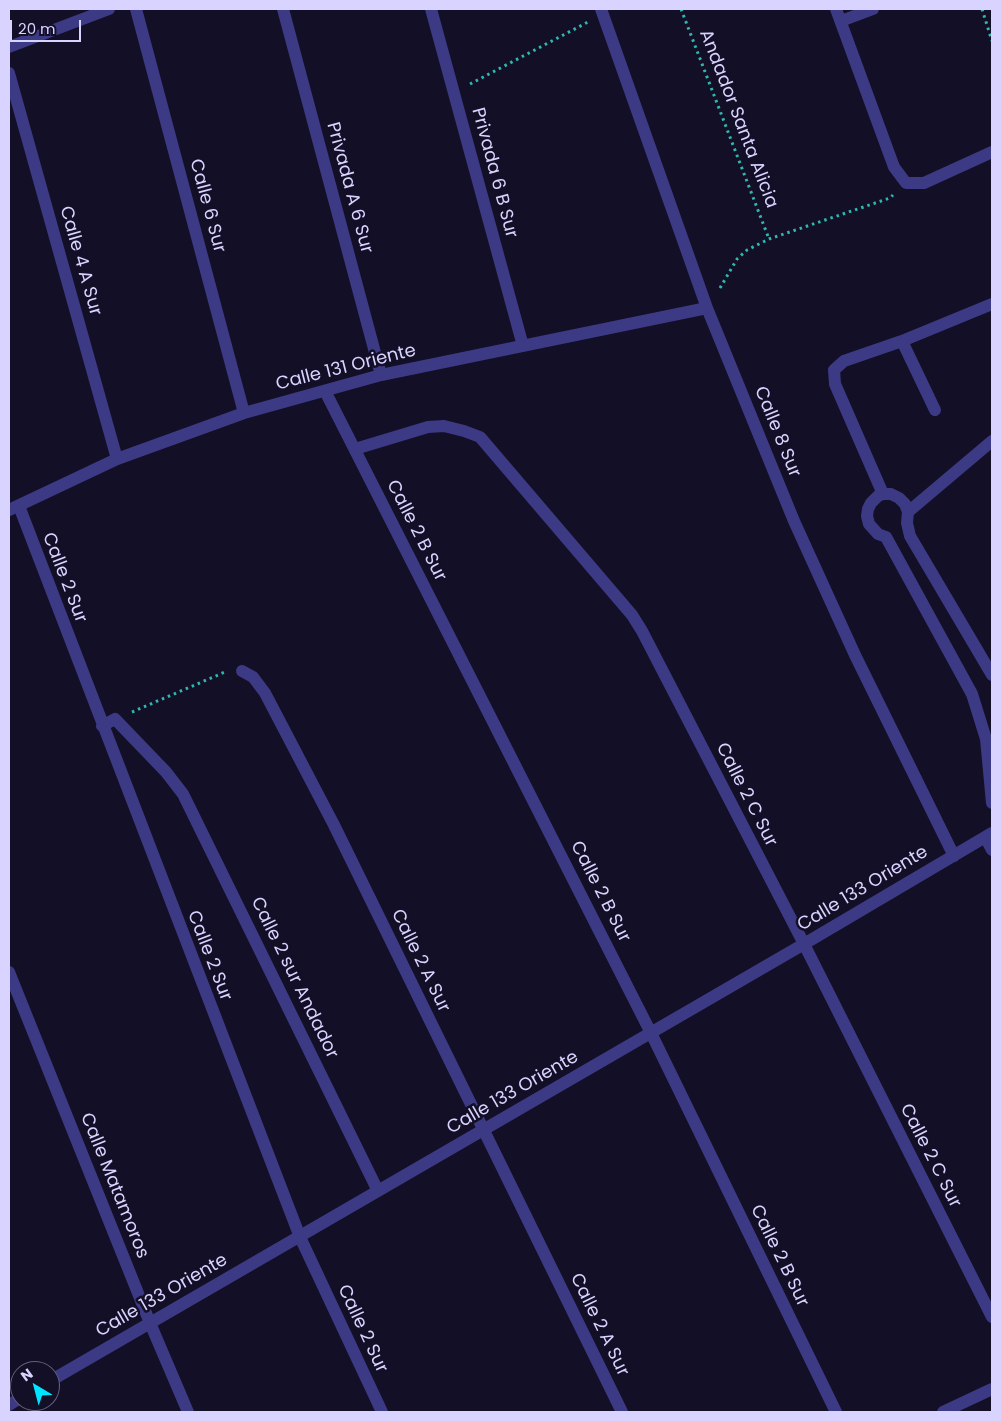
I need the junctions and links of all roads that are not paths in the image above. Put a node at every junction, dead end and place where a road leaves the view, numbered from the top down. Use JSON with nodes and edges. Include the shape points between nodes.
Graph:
{"nodes":[{"id":1,"x":108,"y":9,"type":"edge"},
{"id":2,"x":136,"y":9,"type":"edge"},
{"id":3,"x":283,"y":9,"type":"edge"},
{"id":4,"x":431,"y":9,"type":"edge"},
{"id":5,"x":873,"y":9,"type":"edge"},
{"id":6,"x":602,"y":11,"type":"edge"},
{"id":7,"x":838,"y":15,"type":"edge"},
{"id":8,"x":9,"y":47,"type":"edge"},
{"id":9,"x":9,"y":73,"type":"edge"},
{"id":10,"x":992,"y":152,"type":"edge"},
{"id":11,"x":992,"y":304,"type":"edge"},
{"id":12,"x":707,"y":308,"type":"junction"},
{"id":13,"x":902,"y":342,"type":"junction"},
{"id":14,"x":523,"y":346,"type":"junction"},
{"id":15,"x":381,"y":376,"type":"junction"},
{"id":16,"x":325,"y":391,"type":"junction"},
{"id":17,"x":935,"y":410,"type":"dead end"},
{"id":18,"x":244,"y":413,"type":"junction"},
{"id":19,"x":992,"y":441,"type":"edge"},
{"id":20,"x":355,"y":448,"type":"junction"},
{"id":21,"x":117,"y":459,"type":"junction"},
{"id":22,"x":883,"y":494,"type":"junction"},
{"id":23,"x":14,"y":508,"type":"edge"},
{"id":24,"x":908,"y":512,"type":"junction"},
{"id":25,"x":242,"y":671,"type":"road end"},
{"id":26,"x":992,"y":675,"type":"edge"},
{"id":27,"x":987,"y":722,"type":"edge"},
{"id":28,"x":102,"y":726,"type":"junction"},
{"id":29,"x":992,"y":803,"type":"edge"},
{"id":30,"x":988,"y":835,"type":"edge"},
{"id":31,"x":992,"y":850,"type":"edge"},
{"id":32,"x":954,"y":856,"type":"junction"},
{"id":33,"x":804,"y":944,"type":"junction"},
{"id":34,"x":9,"y":972,"type":"edge"},
{"id":35,"x":651,"y":1033,"type":"junction"},
{"id":36,"x":484,"y":1130,"type":"junction"},
{"id":37,"x":378,"y":1191,"type":"junction"},
{"id":38,"x":300,"y":1237,"type":"junction"},
{"id":39,"x":992,"y":1317,"type":"edge"},
{"id":40,"x":150,"y":1323,"type":"junction"},
{"id":41,"x":60,"y":1375,"type":"edge"},
{"id":42,"x":992,"y":1389,"type":"edge"},
{"id":43,"x":188,"y":1412,"type":"edge"},
{"id":44,"x":382,"y":1412,"type":"edge"},
{"id":45,"x":622,"y":1412,"type":"edge"},
{"id":46,"x":836,"y":1412,"type":"edge"},
{"id":47,"x":943,"y":1412,"type":"edge"}],
"edges":[{"from":1,"to":8,"type":"street"},
{"from":2,"to":18,"type":"street","name":"Calle 6 Sur"},
{"from":3,"to":15,"type":"street","name":"Privada A 6 Sur"},
{"from":4,"to":14,"type":"street","name":"Privada 6 B Sur"},
{"from":5,"to":7,"type":"street"},
{"from":6,"to":12,"type":"street","name":"Calle 8 Sur"},
{"from":7,"to":10,"type":"street","via":[[894,167],[906,183],[924,183]]},
{"from":9,"to":21,"type":"street","name":"Calle 4 A Sur"},
{"from":11,"to":13,"type":"street"},
{"from":12,"to":14,"type":"street","name":"Calle 131 Oriente"},
{"from":12,"to":32,"type":"street","name":"Calle 8 Sur","via":[[794,521],[846,637]]},
{"from":13,"to":17,"type":"street"},
{"from":13,"to":22,"type":"street","via":[[844,361],[834,370],[835,384]]},
{"from":14,"to":15,"type":"street","name":"Calle 131 Oriente"},
{"from":15,"to":16,"type":"street","name":"Calle 131 Oriente"},
{"from":16,"to":18,"type":"street","name":"Calle 131 Oriente"},
{"from":16,"to":20,"type":"street","name":"Calle 2 B Sur"},
{"from":18,"to":21,"type":"street","name":"Calle 131 Oriente"},
{"from":19,"to":24,"type":"street"},
{"from":20,"to":33,"type":"street","name":"Calle 2 C Sur","via":[[428,427],[444,426],[480,438],[632,615]]},
{"from":20,"to":35,"type":"street","name":"Calle 2 B Sur"},
{"from":21,"to":23,"type":"street","name":"Calle 131 Oriente"},
{"from":22,"to":24,"type":"street","via":[[899,498]]},
{"from":22,"to":27,"type":"street","via":[[871,503],[867,516],[869,524],[886,537]]},
{"from":23,"to":28,"type":"street","name":"Calle 2 Sur"},
{"from":24,"to":26,"type":"street","via":[[910,536]]},
{"from":25,"to":36,"type":"street","name":"Calle 2 A Sur","via":[[253,677],[270,702]]},
{"from":27,"to":29,"type":"street"},
{"from":28,"to":37,"type":"street","name":"Calle 2 sur Andador","via":[[115,719],[183,794]]},
{"from":28,"to":38,"type":"street","name":"Calle 2 Sur"},
{"from":30,"to":31,"type":"street"},
{"from":30,"to":32,"type":"street","name":"Calle 133 Oriente"},
{"from":32,"to":33,"type":"street","name":"Calle 133 Oriente"},
{"from":33,"to":35,"type":"street","name":"Calle 133 Oriente"},
{"from":33,"to":39,"type":"street","name":"Calle 2 C Sur"},
{"from":34,"to":40,"type":"street","name":"Calle Matamoros"},
{"from":35,"to":36,"type":"street","name":"Calle 133 Oriente"},
{"from":35,"to":46,"type":"street","name":"Calle 2 B Sur"},
{"from":36,"to":37,"type":"street","name":"Calle 133 Oriente"},
{"from":36,"to":45,"type":"street","name":"Calle 2 A Sur"},
{"from":37,"to":38,"type":"street","name":"Calle 133 Oriente"},
{"from":38,"to":40,"type":"street","name":"Calle 133 Oriente"},
{"from":38,"to":44,"type":"street","name":"Calle 2 Sur"},
{"from":40,"to":41,"type":"street","name":"Calle 133 Oriente"},
{"from":40,"to":43,"type":"street","name":"Calle Matamoros"},
{"from":42,"to":47,"type":"street"}]}
